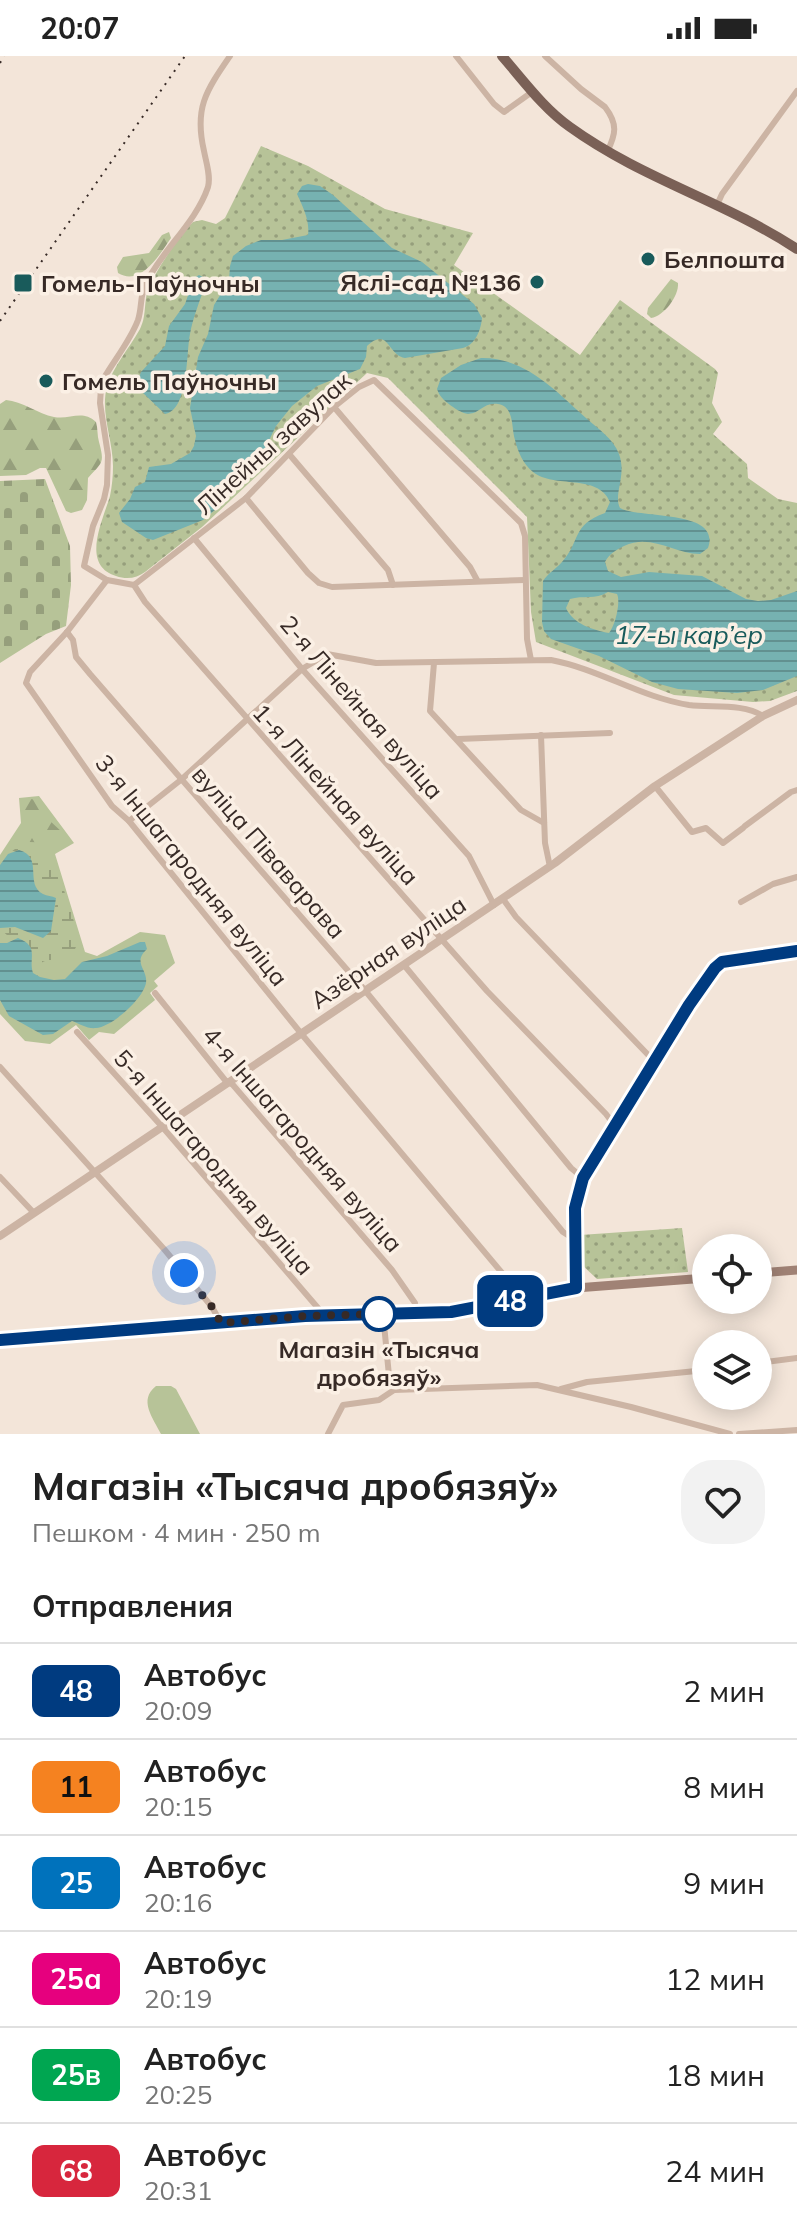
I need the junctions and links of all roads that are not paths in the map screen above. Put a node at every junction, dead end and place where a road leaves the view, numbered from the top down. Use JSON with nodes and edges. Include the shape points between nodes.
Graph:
{"nodes":[{"id":1,"x":230,"y":56,"type":"edge"},
{"id":2,"x":456,"y":56,"type":"edge"},
{"id":3,"x":502,"y":56,"type":"edge"},
{"id":4,"x":545,"y":56,"type":"edge"},
{"id":5,"x":533,"y":91,"type":"junction"},
{"id":6,"x":797,"y":91,"type":"edge"},
{"id":7,"x":607,"y":152,"type":"junction"},
{"id":8,"x":717,"y":205,"type":"junction"},
{"id":9,"x":797,"y":249,"type":"edge"},
{"id":10,"x":334,"y":407,"type":"junction"},
{"id":11,"x":289,"y":454,"type":"junction"},
{"id":12,"x":246,"y":498,"type":"junction"},
{"id":13,"x":194,"y":538,"type":"junction"},
{"id":14,"x":107,"y":580,"type":"junction"},
{"id":15,"x":477,"y":580,"type":"junction"},
{"id":16,"x":525,"y":580,"type":"junction"},
{"id":17,"x":134,"y":585,"type":"junction"},
{"id":18,"x":393,"y":585,"type":"junction"},
{"id":19,"x":67,"y":632,"type":"junction"},
{"id":20,"x":531,"y":660,"type":"junction"},
{"id":21,"x":434,"y":663,"type":"junction"},
{"id":22,"x":302,"y":669,"type":"junction"},
{"id":23,"x":797,"y":700,"type":"edge"},
{"id":24,"x":763,"y":716,"type":"junction"},
{"id":25,"x":248,"y":721,"type":"junction"},
{"id":26,"x":610,"y":733,"type":"dead end"},
{"id":27,"x":541,"y":735,"type":"junction"},
{"id":28,"x":458,"y":739,"type":"junction"},
{"id":29,"x":182,"y":779,"type":"junction"},
{"id":30,"x":655,"y":786,"type":"junction"},
{"id":31,"x":794,"y":791,"type":"edge"},
{"id":32,"x":797,"y":801,"type":"edge"},
{"id":33,"x":129,"y":821,"type":"junction"},
{"id":34,"x":544,"y":823,"type":"junction"},
{"id":35,"x":550,"y":867,"type":"junction"},
{"id":36,"x":797,"y":877,"type":"edge"},
{"id":37,"x":503,"y":899,"type":"junction"},
{"id":38,"x":741,"y":902,"type":"dead end"},
{"id":39,"x":494,"y":905,"type":"junction"},
{"id":40,"x":442,"y":940,"type":"junction"},
{"id":41,"x":797,"y":951,"type":"edge"},
{"id":42,"x":404,"y":965,"type":"junction"},
{"id":43,"x":365,"y":991,"type":"junction"},
{"id":44,"x":155,"y":993,"type":"dead end"},
{"id":45,"x":77,"y":1032,"type":"dead end"},
{"id":46,"x":301,"y":1033,"type":"junction"},
{"id":47,"x":654,"y":1061,"type":"junction"},
{"id":48,"x":0,"y":1067,"type":"edge"},
{"id":49,"x":229,"y":1082,"type":"junction"},
{"id":50,"x":615,"y":1126,"type":"junction"},
{"id":51,"x":162,"y":1127,"type":"junction"},
{"id":52,"x":96,"y":1171,"type":"junction"},
{"id":53,"x":0,"y":1177,"type":"edge"},
{"id":54,"x":583,"y":1178,"type":"junction"},
{"id":55,"x":34,"y":1213,"type":"junction"},
{"id":56,"x":0,"y":1236,"type":"edge"},
{"id":57,"x":574,"y":1239,"type":"junction"},
{"id":58,"x":797,"y":1270,"type":"edge"},
{"id":59,"x":772,"y":1272,"type":"edge"},
{"id":60,"x":692,"y":1279,"type":"edge"},
{"id":61,"x":576,"y":1288,"type":"junction"},
{"id":62,"x":516,"y":1300,"type":"junction"},
{"id":63,"x":416,"y":1313,"type":"junction"},
{"id":64,"x":384,"y":1314,"type":"junction"},
{"id":65,"x":324,"y":1315,"type":"junction"},
{"id":66,"x":221,"y":1323,"type":"junction"},
{"id":67,"x":0,"y":1340,"type":"edge"},
{"id":68,"x":797,"y":1358,"type":"edge"},
{"id":69,"x":772,"y":1361,"type":"edge"},
{"id":70,"x":692,"y":1371,"type":"edge"},
{"id":71,"x":394,"y":1390,"type":"junction"},
{"id":72,"x":558,"y":1390,"type":"junction"},
{"id":73,"x":797,"y":1430,"type":"edge"},
{"id":74,"x":328,"y":1434,"type":"edge"},
{"id":75,"x":730,"y":1434,"type":"edge"},
{"id":76,"x":739,"y":1434,"type":"edge"}],
"edges":[{"from":1,"to":14,"type":"street","via":[[200,114],[209,185],[145,285],[138,319],[101,388],[107,485],[84,566]]},
{"from":2,"to":5,"type":"street","via":[[504,112]]},
{"from":3,"to":5,"type":"main road"},
{"from":4,"to":7,"type":"street","via":[[609,112],[615,135]]},
{"from":5,"to":7,"type":"main road","via":[[568,126]]},
{"from":6,"to":8,"type":"street"},
{"from":7,"to":8,"type":"main road"},
{"from":8,"to":9,"type":"main road"},
{"from":10,"to":11,"type":"street","name":"Лінейны завулак"},
{"from":10,"to":15,"type":"street"},
{"from":10,"to":16,"type":"street","name":"Лінейны завулак","via":[[374,380],[521,523]]},
{"from":11,"to":12,"type":"street","name":"Лінейны завулак"},
{"from":11,"to":18,"type":"street","via":[[388,570]]},
{"from":12,"to":13,"type":"street","name":"Лінейны завулак"},
{"from":12,"to":18,"type":"street","via":[[319,583]]},
{"from":13,"to":17,"type":"street","name":"Лінейны завулак"},
{"from":13,"to":22,"type":"street","name":"2-я Лінейная вуліца"},
{"from":14,"to":17,"type":"street"},
{"from":14,"to":19,"type":"street"},
{"from":15,"to":16,"type":"street"},
{"from":15,"to":18,"type":"street"},
{"from":16,"to":20,"type":"street"},
{"from":17,"to":25,"type":"street","name":"1-я Лінейная вуліца"},
{"from":19,"to":29,"type":"street","name":"вуліца Піваварава","via":[[76,657]]},
{"from":19,"to":33,"type":"street","name":"3-я Іншагародняя вуліца","via":[[26,683],[112,806]]},
{"from":20,"to":21,"type":"street"},
{"from":20,"to":24,"type":"street","via":[[572,664],[689,705],[751,710]]},
{"from":21,"to":22,"type":"street","via":[[376,663],[327,654]]},
{"from":21,"to":28,"type":"street","via":[[430,711]]},
{"from":22,"to":25,"type":"street"},
{"from":22,"to":39,"type":"street","name":"2-я Лінейная вуліца","via":[[469,856]]},
{"from":23,"to":24,"type":"street","name":"Азёрная вуліца"},
{"from":24,"to":30,"type":"street","name":"Азёрная вуліца"},
{"from":25,"to":29,"type":"street"},
{"from":25,"to":40,"type":"street","name":"1-я Лінейная вуліца"},
{"from":26,"to":27,"type":"street"},
{"from":27,"to":28,"type":"street"},
{"from":27,"to":34,"type":"street"},
{"from":28,"to":34,"type":"street","via":[[521,810]]},
{"from":29,"to":33,"type":"street"},
{"from":29,"to":43,"type":"street","name":"вуліца Піваварава"},
{"from":30,"to":31,"type":"street","via":[[692,832],[706,828],[723,843]]},
{"from":30,"to":35,"type":"street","name":"Азёрная вуліца"},
{"from":31,"to":32,"type":"street"},
{"from":33,"to":46,"type":"street","name":"3-я Іншагародняя вуліца"},
{"from":34,"to":35,"type":"street"},
{"from":35,"to":37,"type":"street","name":"Азёрная вуліца"},
{"from":36,"to":38,"type":"street"},
{"from":37,"to":39,"type":"street","name":"Азёрная вуліца"},
{"from":37,"to":47,"type":"street"},
{"from":39,"to":40,"type":"street","name":"Азёрная вуліца"},
{"from":40,"to":42,"type":"street","name":"Азёрная вуліца"},
{"from":40,"to":50,"type":"street","name":"1-я Лінейная вуліца"},
{"from":41,"to":47,"type":"street","via":[[717,965]]},
{"from":42,"to":43,"type":"street","name":"Азёрная вуліца"},
{"from":42,"to":54,"type":"street"},
{"from":43,"to":46,"type":"street","name":"Азёрная вуліца"},
{"from":43,"to":57,"type":"street","name":"вуліца Піваварава"},
{"from":44,"to":49,"type":"street","name":"4-я Іншагародняя вуліца"},
{"from":45,"to":51,"type":"street","name":"5-я Іншагародняя вуліца"},
{"from":46,"to":49,"type":"street","name":"Азёрная вуліца"},
{"from":46,"to":62,"type":"street","name":"3-я Іншагародняя вуліца","via":[[508,1280]]},
{"from":47,"to":50,"type":"street"},
{"from":48,"to":52,"type":"street"},
{"from":49,"to":51,"type":"street","name":"Азёрная вуліца"},
{"from":49,"to":63,"type":"street","name":"4-я Іншагародняя вуліца","via":[[392,1270],[415,1303]]},
{"from":50,"to":54,"type":"street"},
{"from":51,"to":52,"type":"street","name":"Азёрная вуліца"},
{"from":51,"to":65,"type":"street","name":"5-я Іншагародняя вуліца"},
{"from":52,"to":55,"type":"street","name":"Азёрная вуліца"},
{"from":52,"to":66,"type":"street"},
{"from":53,"to":55,"type":"street"},
{"from":54,"to":57,"type":"street"},
{"from":55,"to":56,"type":"street","name":"Азёрная вуліца"},
{"from":57,"to":61,"type":"street"},
{"from":58,"to":59,"type":"main road"},
{"from":60,"to":61,"type":"main road"},
{"from":61,"to":62,"type":"main road"},
{"from":62,"to":63,"type":"main road"},
{"from":63,"to":64,"type":"main road"},
{"from":64,"to":65,"type":"main road"},
{"from":64,"to":71,"type":"street"},
{"from":65,"to":66,"type":"main road"},
{"from":66,"to":67,"type":"main road"},
{"from":68,"to":69,"type":"street"},
{"from":70,"to":72,"type":"street"},
{"from":71,"to":72,"type":"street","via":[[537,1385]]},
{"from":71,"to":74,"type":"street","via":[[379,1400],[343,1405]]},
{"from":72,"to":75,"type":"street"},
{"from":73,"to":76,"type":"street"}]}
